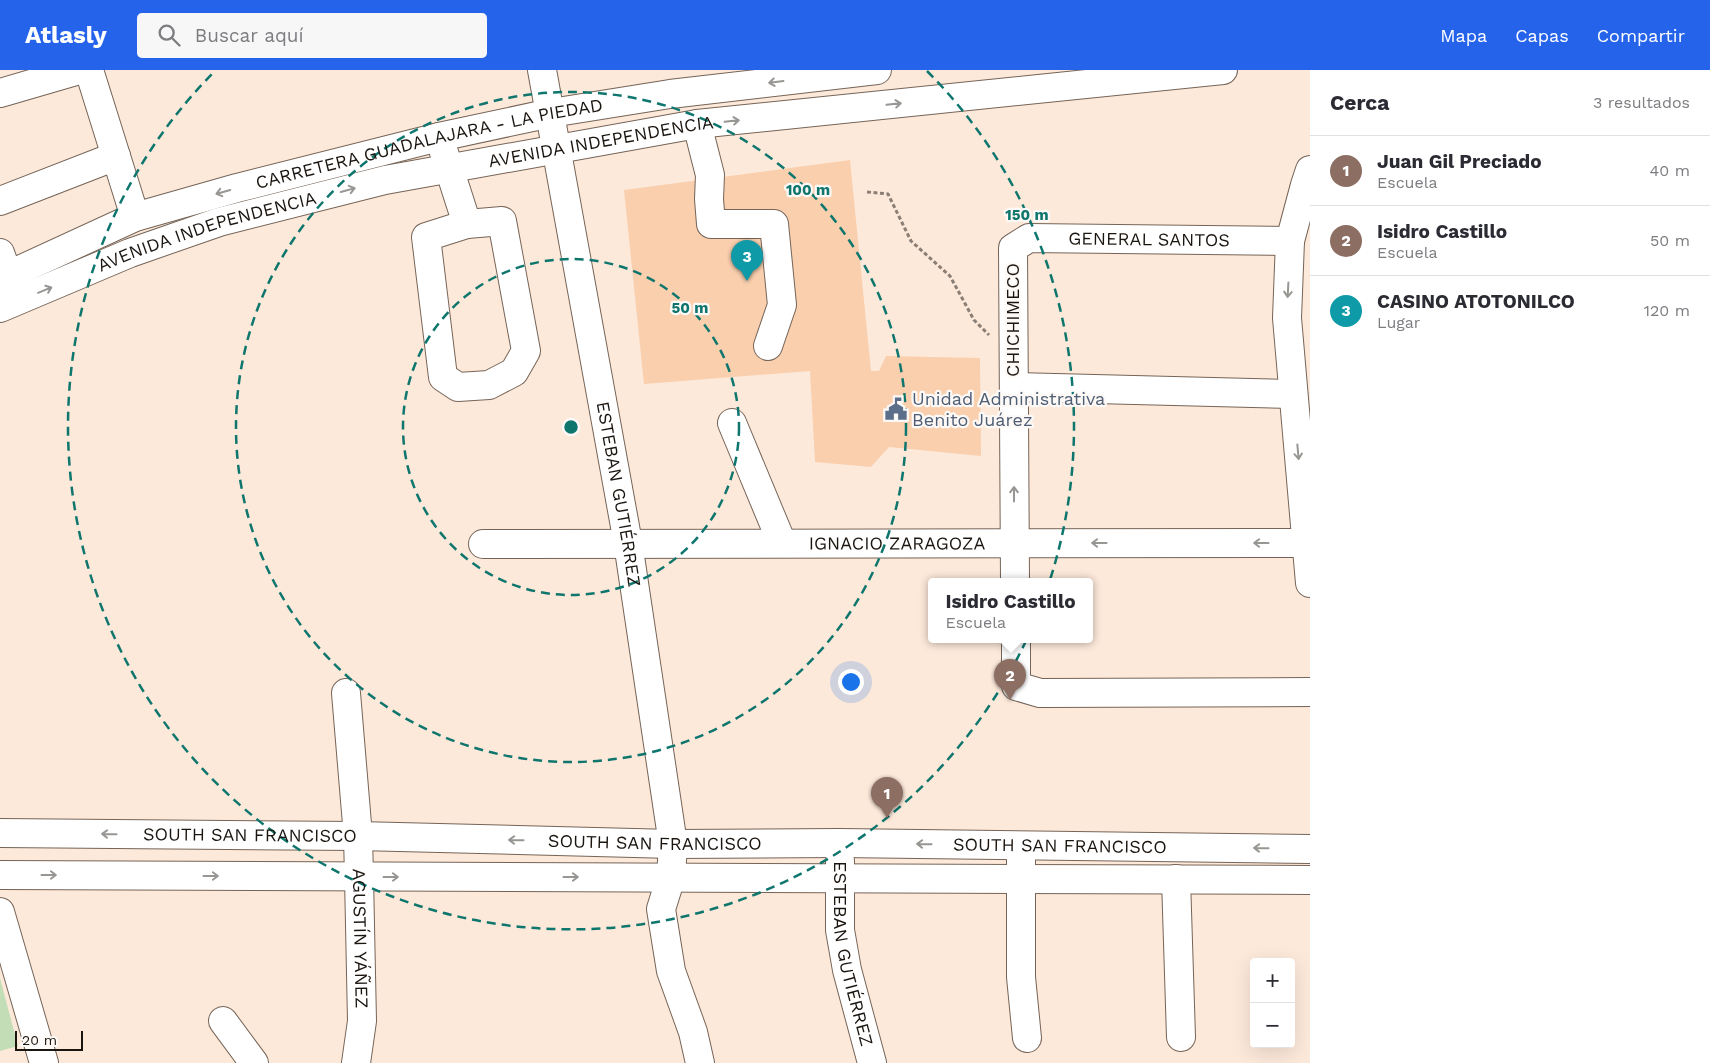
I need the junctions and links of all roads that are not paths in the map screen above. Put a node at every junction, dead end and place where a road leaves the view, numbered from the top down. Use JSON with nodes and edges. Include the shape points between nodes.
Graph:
{"nodes":[{"id":1,"x":79,"y":70,"type":"edge"},
{"id":2,"x":89,"y":70,"type":"edge"},
{"id":3,"x":542,"y":70,"type":"edge"},
{"id":4,"x":877,"y":70,"type":"edge"},
{"id":5,"x":1223,"y":70,"type":"edge"},
{"id":6,"x":0,"y":93,"type":"edge"},
{"id":7,"x":551,"y":113,"type":"junction"},
{"id":8,"x":697,"y":124,"type":"junction"},
{"id":9,"x":439,"y":138,"type":"junction"},
{"id":10,"x":556,"y":148,"type":"junction"},
{"id":11,"x":116,"y":156,"type":"junction"},
{"id":12,"x":449,"y":168,"type":"junction"},
{"id":13,"x":1310,"y":170,"type":"edge"},
{"id":14,"x":0,"y":201,"type":"edge"},
{"id":15,"x":135,"y":218,"type":"junction"},
{"id":16,"x":467,"y":224,"type":"junction"},
{"id":17,"x":1290,"y":241,"type":"junction"},
{"id":18,"x":1013,"y":248,"type":"joint"},
{"id":19,"x":3,"y":269,"type":"edge"},
{"id":20,"x":0,"y":308,"type":"edge"},
{"id":21,"x":1298,"y":318,"type":"edge"},
{"id":22,"x":768,"y":346,"type":"dead end"},
{"id":23,"x":1014,"y":387,"type":"junction"},
{"id":24,"x":1293,"y":394,"type":"junction"},
{"id":25,"x":732,"y":422,"type":"dead end"},
{"id":26,"x":628,"y":543,"type":"junction"},
{"id":27,"x":782,"y":543,"type":"junction"},
{"id":28,"x":1014,"y":543,"type":"junction"},
{"id":29,"x":1308,"y":543,"type":"edge"},
{"id":30,"x":483,"y":544,"type":"dead end"},
{"id":31,"x":1015,"y":578,"type":"edge"},
{"id":32,"x":1310,"y":583,"type":"edge"},
{"id":33,"x":1016,"y":643,"type":"edge"},
{"id":34,"x":1310,"y":692,"type":"edge"},
{"id":35,"x":346,"y":693,"type":"dead end"},
{"id":36,"x":0,"y":832,"type":"edge"},
{"id":37,"x":358,"y":836,"type":"junction"},
{"id":38,"x":840,"y":843,"type":"junction"},
{"id":39,"x":672,"y":844,"type":"junction"},
{"id":40,"x":1021,"y":845,"type":"junction"},
{"id":41,"x":1310,"y":849,"type":"edge"},
{"id":42,"x":0,"y":875,"type":"edge"},
{"id":43,"x":359,"y":877,"type":"junction"},
{"id":44,"x":671,"y":877,"type":"junction"},
{"id":45,"x":840,"y":878,"type":"junction"},
{"id":46,"x":1020,"y":879,"type":"junction"},
{"id":47,"x":1176,"y":879,"type":"junction"},
{"id":48,"x":1310,"y":880,"type":"edge"},
{"id":49,"x":0,"y":912,"type":"edge"},
{"id":50,"x":223,"y":1021,"type":"dead end"},
{"id":51,"x":1180,"y":1037,"type":"dead end"},
{"id":52,"x":1027,"y":1038,"type":"dead end"},
{"id":53,"x":44,"y":1063,"type":"edge"},
{"id":54,"x":254,"y":1063,"type":"edge"},
{"id":55,"x":356,"y":1063,"type":"edge"},
{"id":56,"x":700,"y":1063,"type":"edge"},
{"id":57,"x":872,"y":1063,"type":"edge"}],
"edges":[{"from":1,"to":6,"type":"street"},
{"from":2,"to":11,"type":"street"},
{"from":3,"to":7,"type":"street","name":"ESTEBAN GUTIÉRREZ"},
{"from":4,"to":7,"type":"street","name":"CARRETERA GUADALAJARA - LA PIEDAD","one_way":true,"via":[[670,94]]},
{"from":8,"to":5,"type":"street","name":"AVENIDA INDEPENDENCIA","one_way":true},
{"from":7,"to":9,"type":"street","name":"CARRETERA GUADALAJARA - LA PIEDAD"},
{"from":7,"to":10,"type":"street","name":"ESTEBAN GUTIÉRREZ"},
{"from":8,"to":10,"type":"street","name":"AVENIDA INDEPENDENCIA"},
{"from":8,"to":22,"type":"street","via":[[710,175],[711,224],[774,224],[782,305]]},
{"from":9,"to":12,"type":"street"},
{"from":9,"to":15,"type":"street","name":"CARRETERA GUADALAJARA - LA PIEDAD","one_way":true,"via":[[237,188]]},
{"from":10,"to":12,"type":"street","name":"AVENIDA INDEPENDENCIA"},
{"from":10,"to":26,"type":"street","name":"ESTEBAN GUTIÉRREZ"},
{"from":11,"to":14,"type":"street"},
{"from":11,"to":15,"type":"street"},
{"from":12,"to":16,"type":"street"},
{"from":20,"to":12,"type":"street","name":"AVENIDA INDEPENDENCIA","one_way":true,"via":[[130,254],[219,222],[385,180]]},
{"from":13,"to":17,"type":"street"},
{"from":15,"to":19,"type":"street","name":"CARRETERA GUADALAJARA - LA PIEDAD"},
{"from":16,"to":16,"type":"street","via":[[426,237],[443,377],[458,387],[489,385],[514,372],[526,351],[502,220]]},
{"from":17,"to":18,"type":"street","name":"GENERAL SANTOS","via":[[1029,238]]},
{"from":17,"to":21,"type":"street","one_way":true},
{"from":18,"to":23,"type":"street","name":"CHICHIMECO"},
{"from":21,"to":24,"type":"street"},
{"from":23,"to":24,"type":"street"},
{"from":28,"to":23,"type":"street","name":"CHICHIMECO","one_way":true},
{"from":24,"to":29,"type":"street","one_way":true},
{"from":25,"to":27,"type":"street"},
{"from":26,"to":27,"type":"street","name":"IGNACIO ZARAGOZA"},
{"from":26,"to":30,"type":"street","name":"IGNACIO ZARAGOZA"},
{"from":26,"to":39,"type":"street","name":"ESTEBAN GUTIÉRREZ"},
{"from":27,"to":28,"type":"street","name":"IGNACIO ZARAGOZA"},
{"from":29,"to":28,"type":"street","name":"IGNACIO ZARAGOZA","one_way":true},
{"from":28,"to":31,"type":"street","name":"CHICHIMECO"},
{"from":29,"to":32,"type":"street"},
{"from":33,"to":34,"type":"street","via":[[1016,686],[1040,693]]},
{"from":35,"to":37,"type":"street","name":"AGUSTÍN YÁÑEZ"},
{"from":37,"to":36,"type":"street","name":"SOUTH SAN FRANCISCO","one_way":true},
{"from":39,"to":37,"type":"street","name":"SOUTH SAN FRANCISCO","one_way":true},
{"from":37,"to":43,"type":"street","name":"AGUSTÍN YÁÑEZ"},
{"from":38,"to":39,"type":"street","name":"SOUTH SAN FRANCISCO"},
{"from":40,"to":38,"type":"street","name":"SOUTH SAN FRANCISCO","one_way":true},
{"from":38,"to":45,"type":"street","name":"ESTEBAN GUTIÉRREZ"},
{"from":39,"to":44,"type":"street","name":"ESTEBAN GUTIÉRREZ"},
{"from":41,"to":40,"type":"street","name":"SOUTH SAN FRANCISCO","one_way":true},
{"from":40,"to":46,"type":"street"},
{"from":42,"to":43,"type":"street","name":"SOUTH SAN FRANCISCO","one_way":true},
{"from":43,"to":44,"type":"street","name":"SOUTH SAN FRANCISCO","one_way":true},
{"from":43,"to":55,"type":"street","name":"AGUSTÍN YÁÑEZ","via":[[362,1021]]},
{"from":44,"to":45,"type":"street","name":"SOUTH SAN FRANCISCO"},
{"from":44,"to":56,"type":"street","name":"ESTEBAN GUTIÉRREZ","via":[[661,909],[671,971],[693,1032]]},
{"from":45,"to":46,"type":"street","name":"SOUTH SAN FRANCISCO"},
{"from":45,"to":57,"type":"street","name":"ESTEBAN GUTIÉRREZ","via":[[840,930],[847,970]]},
{"from":46,"to":47,"type":"street","name":"SOUTH SAN FRANCISCO"},
{"from":46,"to":52,"type":"street","via":[[1021,977]]},
{"from":47,"to":48,"type":"street","name":"SOUTH SAN FRANCISCO"},
{"from":47,"to":51,"type":"street"},
{"from":49,"to":53,"type":"street"},
{"from":50,"to":54,"type":"street"}]}
